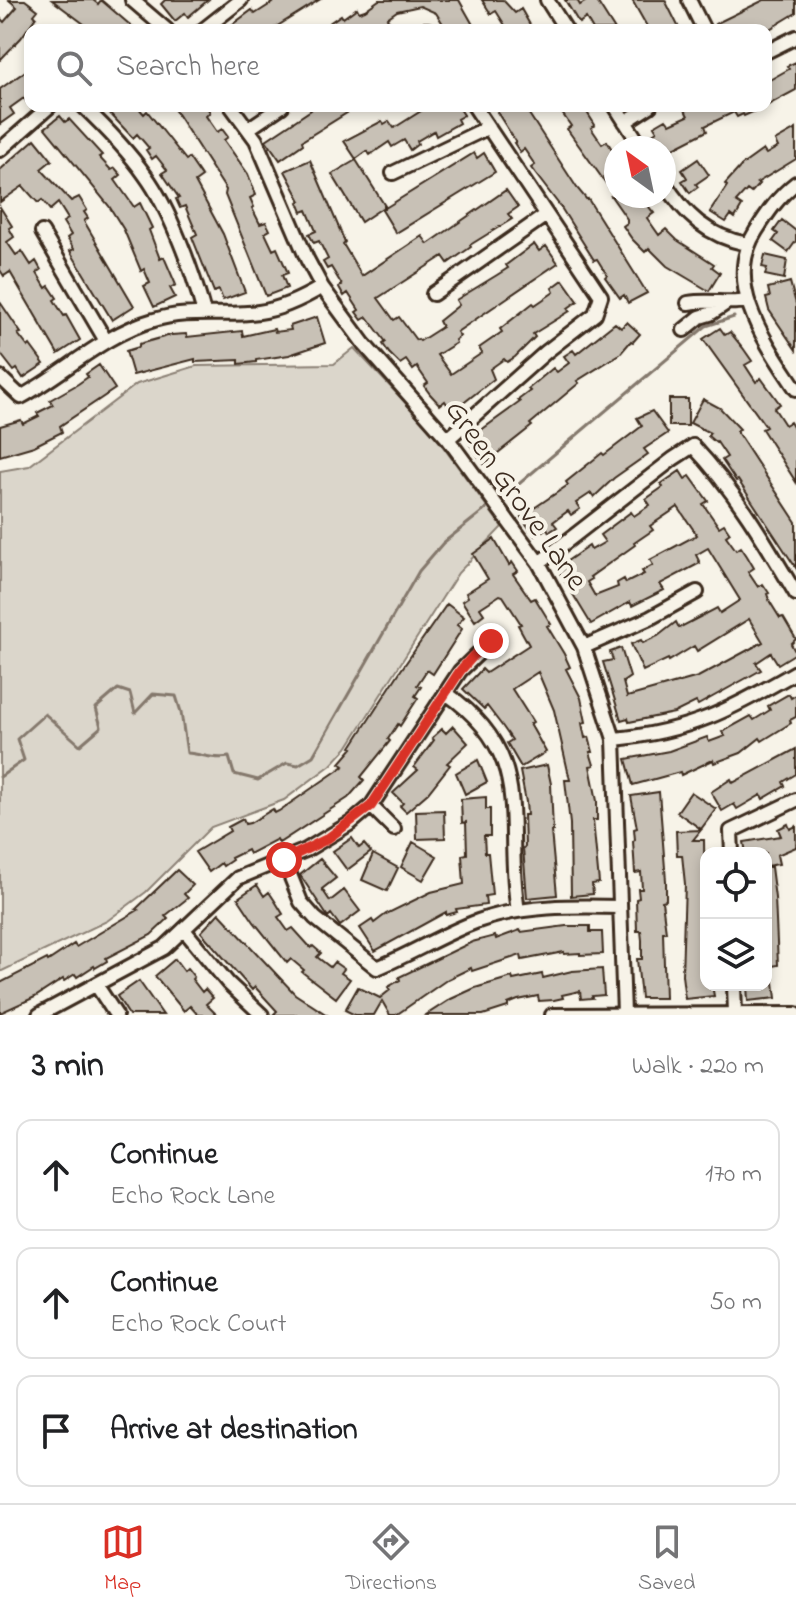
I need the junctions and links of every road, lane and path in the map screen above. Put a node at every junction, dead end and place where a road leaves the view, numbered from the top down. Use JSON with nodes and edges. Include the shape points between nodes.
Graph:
{"nodes":[{"id":1,"x":132,"y":0,"type":"edge"},
{"id":2,"x":241,"y":0,"type":"edge"},
{"id":3,"x":547,"y":0,"type":"edge"},
{"id":4,"x":689,"y":0,"type":"edge"},
{"id":5,"x":160,"y":24,"type":"edge"},
{"id":6,"x":211,"y":24,"type":"edge"},
{"id":7,"x":562,"y":24,"type":"edge"},
{"id":8,"x":701,"y":24,"type":"edge"},
{"id":9,"x":796,"y":37,"type":"edge"},
{"id":10,"x":772,"y":49,"type":"edge"},
{"id":11,"x":43,"y":112,"type":"edge"},
{"id":12,"x":88,"y":112,"type":"edge"},
{"id":13,"x":235,"y":112,"type":"edge"},
{"id":14,"x":273,"y":112,"type":"edge"},
{"id":15,"x":478,"y":112,"type":"edge"},
{"id":16,"x":619,"y":112,"type":"edge"},
{"id":17,"x":641,"y":112,"type":"edge"},
{"id":18,"x":625,"y":122,"type":"junction"},
{"id":19,"x":487,"y":128,"type":"junction"},
{"id":20,"x":248,"y":129,"type":"junction"},
{"id":21,"x":634,"y":136,"type":"edge"},
{"id":22,"x":0,"y":150,"type":"edge"},
{"id":23,"x":393,"y":173,"type":"dead end"},
{"id":24,"x":796,"y":183,"type":"edge"},
{"id":25,"x":676,"y":199,"type":"edge"},
{"id":26,"x":546,"y":215,"type":"junction"},
{"id":27,"x":42,"y":232,"type":"dead end"},
{"id":28,"x":747,"y":244,"type":"junction"},
{"id":29,"x":322,"y":287,"type":"junction"},
{"id":30,"x":433,"y":294,"type":"dead end"},
{"id":31,"x":747,"y":301,"type":"junction"},
{"id":32,"x":688,"y":303,"type":"dead end"},
{"id":33,"x":725,"y":304,"type":"junction"},
{"id":34,"x":204,"y":313,"type":"junction"},
{"id":35,"x":684,"y":330,"type":"dead end"},
{"id":36,"x":106,"y":341,"type":"junction"},
{"id":37,"x":0,"y":377,"type":"edge"},
{"id":38,"x":796,"y":389,"type":"edge"},
{"id":39,"x":448,"y":439,"type":"junction"},
{"id":40,"x":539,"y":563,"type":"junction"},
{"id":41,"x":697,"y":592,"type":"dead end"},
{"id":42,"x":796,"y":594,"type":"edge"},
{"id":43,"x":491,"y":641,"type":"dead end"},
{"id":44,"x":584,"y":647,"type":"junction"},
{"id":45,"x":796,"y":672,"type":"edge"},
{"id":46,"x":446,"y":693,"type":"junction"},
{"id":47,"x":614,"y":739,"type":"junction"},
{"id":48,"x":796,"y":800,"type":"edge"},
{"id":49,"x":371,"y":806,"type":"junction"},
{"id":50,"x":394,"y":829,"type":"dead end"},
{"id":51,"x":732,"y":847,"type":"edge"},
{"id":52,"x":284,"y":860,"type":"junction"},
{"id":53,"x":620,"y":907,"type":"junction"},
{"id":54,"x":518,"y":911,"type":"junction"},
{"id":55,"x":185,"y":931,"type":"junction"},
{"id":56,"x":97,"y":986,"type":"junction"},
{"id":57,"x":734,"y":991,"type":"edge"},
{"id":58,"x":624,"y":1013,"type":"junction"},
{"id":59,"x":735,"y":1013,"type":"edge"},
{"id":60,"x":796,"y":1014,"type":"edge"},
{"id":61,"x":39,"y":1015,"type":"edge"},
{"id":62,"x":116,"y":1015,"type":"edge"},
{"id":63,"x":262,"y":1015,"type":"edge"},
{"id":64,"x":552,"y":1015,"type":"edge"}],
"edges":[{"from":1,"to":5,"type":"street"},
{"from":2,"to":6,"type":"street"},
{"from":3,"to":7,"type":"street"},
{"from":4,"to":8,"type":"street"},
{"from":9,"to":10,"type":"street"},
{"from":11,"to":22,"type":"street"},
{"from":12,"to":34,"type":"street","via":[[157,194]]},
{"from":13,"to":20,"type":"street","name":"Green Grove Lane"},
{"from":14,"to":20,"type":"street"},
{"from":15,"to":19,"type":"street"},
{"from":16,"to":18,"type":"street"},
{"from":17,"to":18,"type":"street"},
{"from":18,"to":21,"type":"street"},
{"from":19,"to":23,"type":"street"},
{"from":19,"to":26,"type":"street"},
{"from":20,"to":29,"type":"street","name":"Green Grove Lane"},
{"from":24,"to":28,"type":"street","via":[[770,208]]},
{"from":25,"to":28,"type":"street","via":[[704,228]]},
{"from":26,"to":30,"type":"street"},
{"from":26,"to":39,"type":"street","via":[[601,296],[595,314]]},
{"from":27,"to":36,"type":"street"},
{"from":28,"to":31,"type":"street"},
{"from":29,"to":34,"type":"street","via":[[283,307]]},
{"from":29,"to":39,"type":"street","name":"Green Grove Lane","via":[[364,344]]},
{"from":31,"to":33,"type":"street"},
{"from":31,"to":38,"type":"street"},
{"from":32,"to":33,"type":"street","via":[[710,299]]},
{"from":33,"to":35,"type":"street"},
{"from":34,"to":36,"type":"street","via":[[157,319]]},
{"from":36,"to":37,"type":"street","via":[[21,397]]},
{"from":39,"to":40,"type":"street","name":"Green Grove Lane"},
{"from":40,"to":42,"type":"street","via":[[693,446],[738,503]]},
{"from":40,"to":44,"type":"street","name":"Green Grove Lane"},
{"from":41,"to":44,"type":"street"},
{"from":43,"to":46,"type":"street"},
{"from":44,"to":47,"type":"street","name":"Green Grove Lane"},
{"from":45,"to":47,"type":"street","via":[[712,717]]},
{"from":46,"to":49,"type":"street"},
{"from":46,"to":54,"type":"street","via":[[480,721],[509,775]]},
{"from":47,"to":53,"type":"street","name":"Green Grove Lane"},
{"from":48,"to":51,"type":"street","via":[[731,831]]},
{"from":49,"to":50,"type":"street"},
{"from":49,"to":52,"type":"street","via":[[327,839]]},
{"from":52,"to":54,"type":"street","via":[[301,902],[377,968],[452,931]]},
{"from":52,"to":55,"type":"street","via":[[238,878]]},
{"from":53,"to":54,"type":"street"},
{"from":53,"to":58,"type":"street","name":"Green Grove Lane"},
{"from":55,"to":56,"type":"street"},
{"from":55,"to":63,"type":"street"},
{"from":56,"to":61,"type":"street"},
{"from":56,"to":62,"type":"street"},
{"from":57,"to":59,"type":"street"},
{"from":58,"to":59,"type":"street"},
{"from":58,"to":64,"type":"street"},
{"from":59,"to":60,"type":"street"}]}
